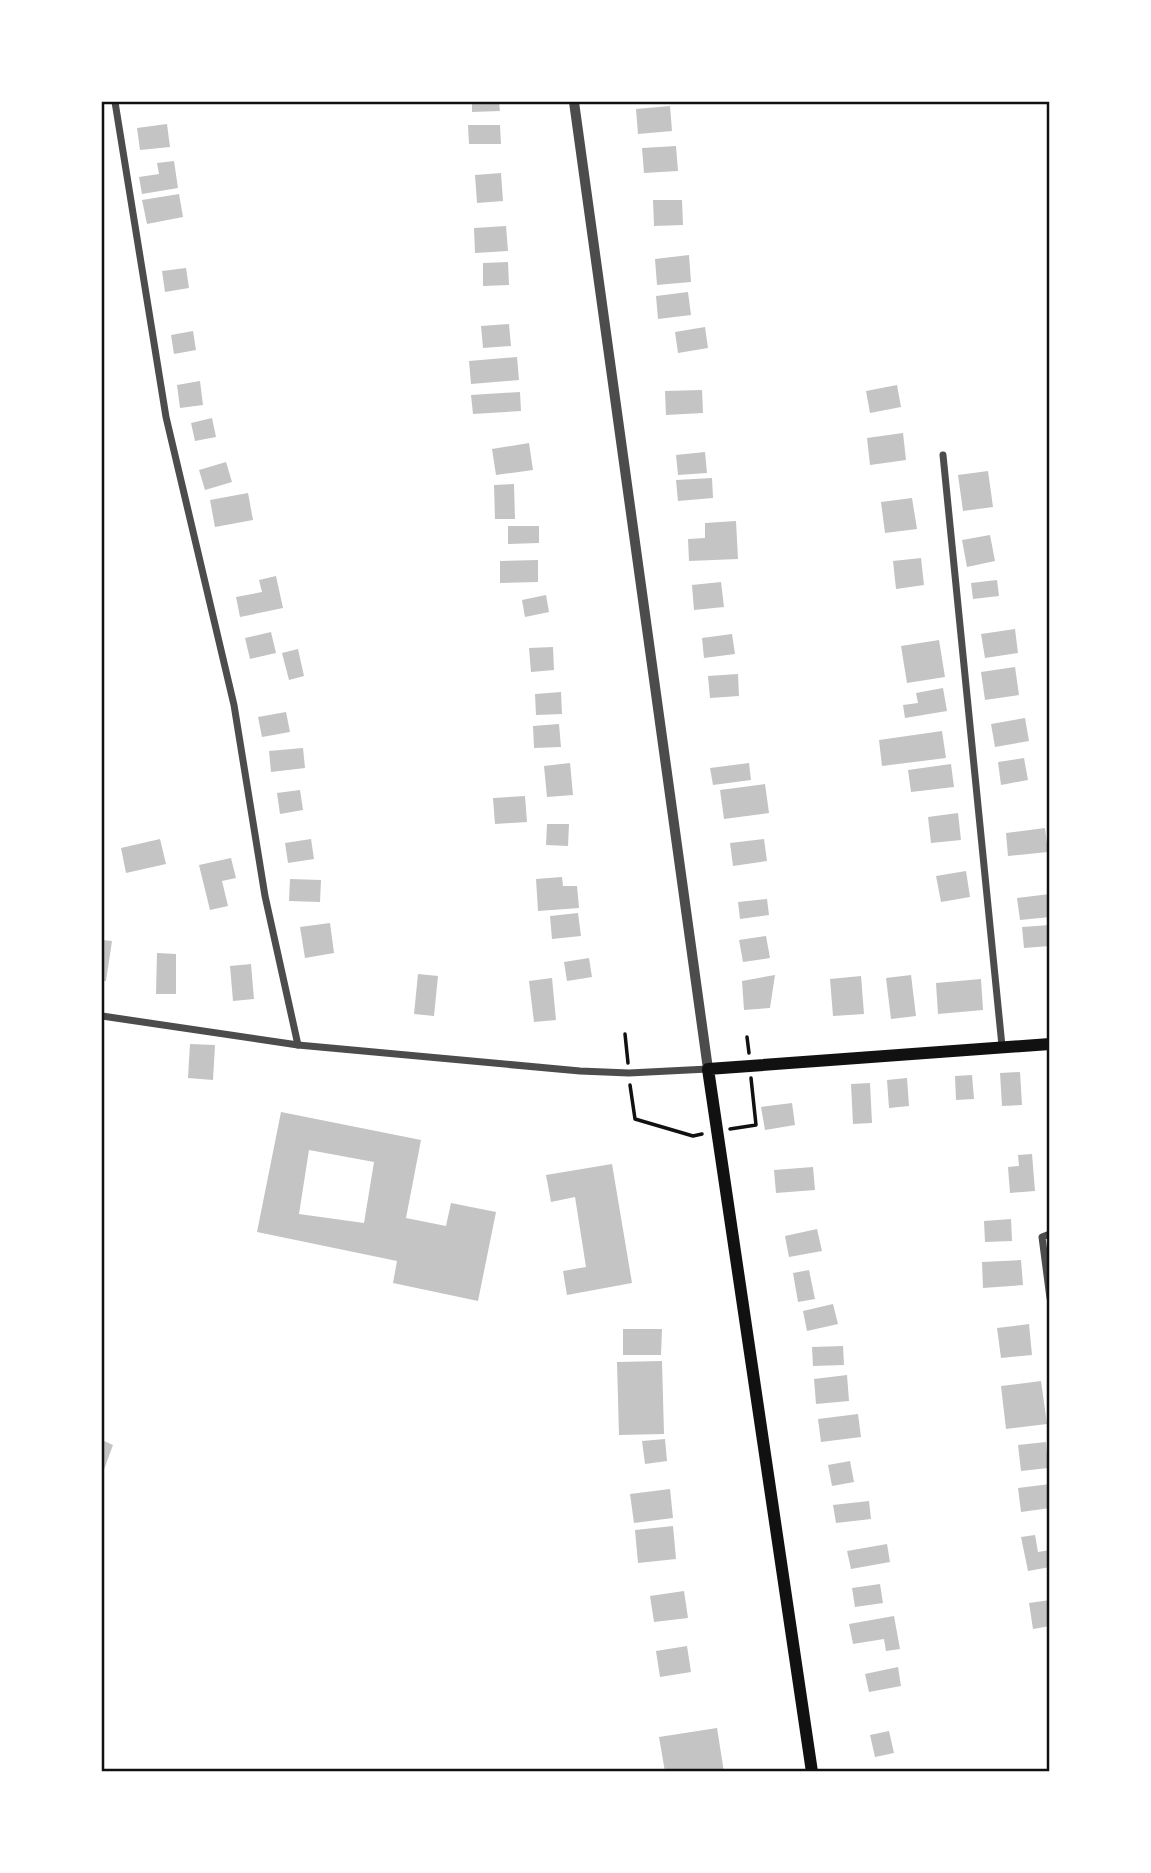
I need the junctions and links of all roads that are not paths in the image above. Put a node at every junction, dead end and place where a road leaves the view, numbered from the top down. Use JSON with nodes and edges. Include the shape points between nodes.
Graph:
{"nodes":[{"id":1,"x":115,"y":102,"type":"edge"},
{"id":2,"x":574,"y":102,"type":"edge"},
{"id":3,"x":943,"y":455,"type":"dead end"},
{"id":4,"x":102,"y":1016,"type":"edge"},
{"id":5,"x":1049,"y":1044,"type":"edge"},
{"id":6,"x":298,"y":1045,"type":"junction"},
{"id":7,"x":1002,"y":1046,"type":"junction"},
{"id":8,"x":708,"y":1069,"type":"junction"},
{"id":9,"x":1049,"y":1234,"type":"edge"},
{"id":10,"x":1049,"y":1297,"type":"edge"},
{"id":11,"x":812,"y":1772,"type":"edge"}],
"edges":[{"from":1,"to":6,"type":"street","via":[[166,417],[234,705],[265,896]]},
{"from":2,"to":8,"type":"street"},
{"from":3,"to":7,"type":"street"},
{"from":4,"to":6,"type":"street"},
{"from":5,"to":7,"type":"main road"},
{"from":6,"to":8,"type":"street","via":[[629,1073]]},
{"from":7,"to":8,"type":"main road"},
{"from":8,"to":11,"type":"main road"},
{"from":9,"to":10,"type":"street","via":[[1042,1237]]}]}
